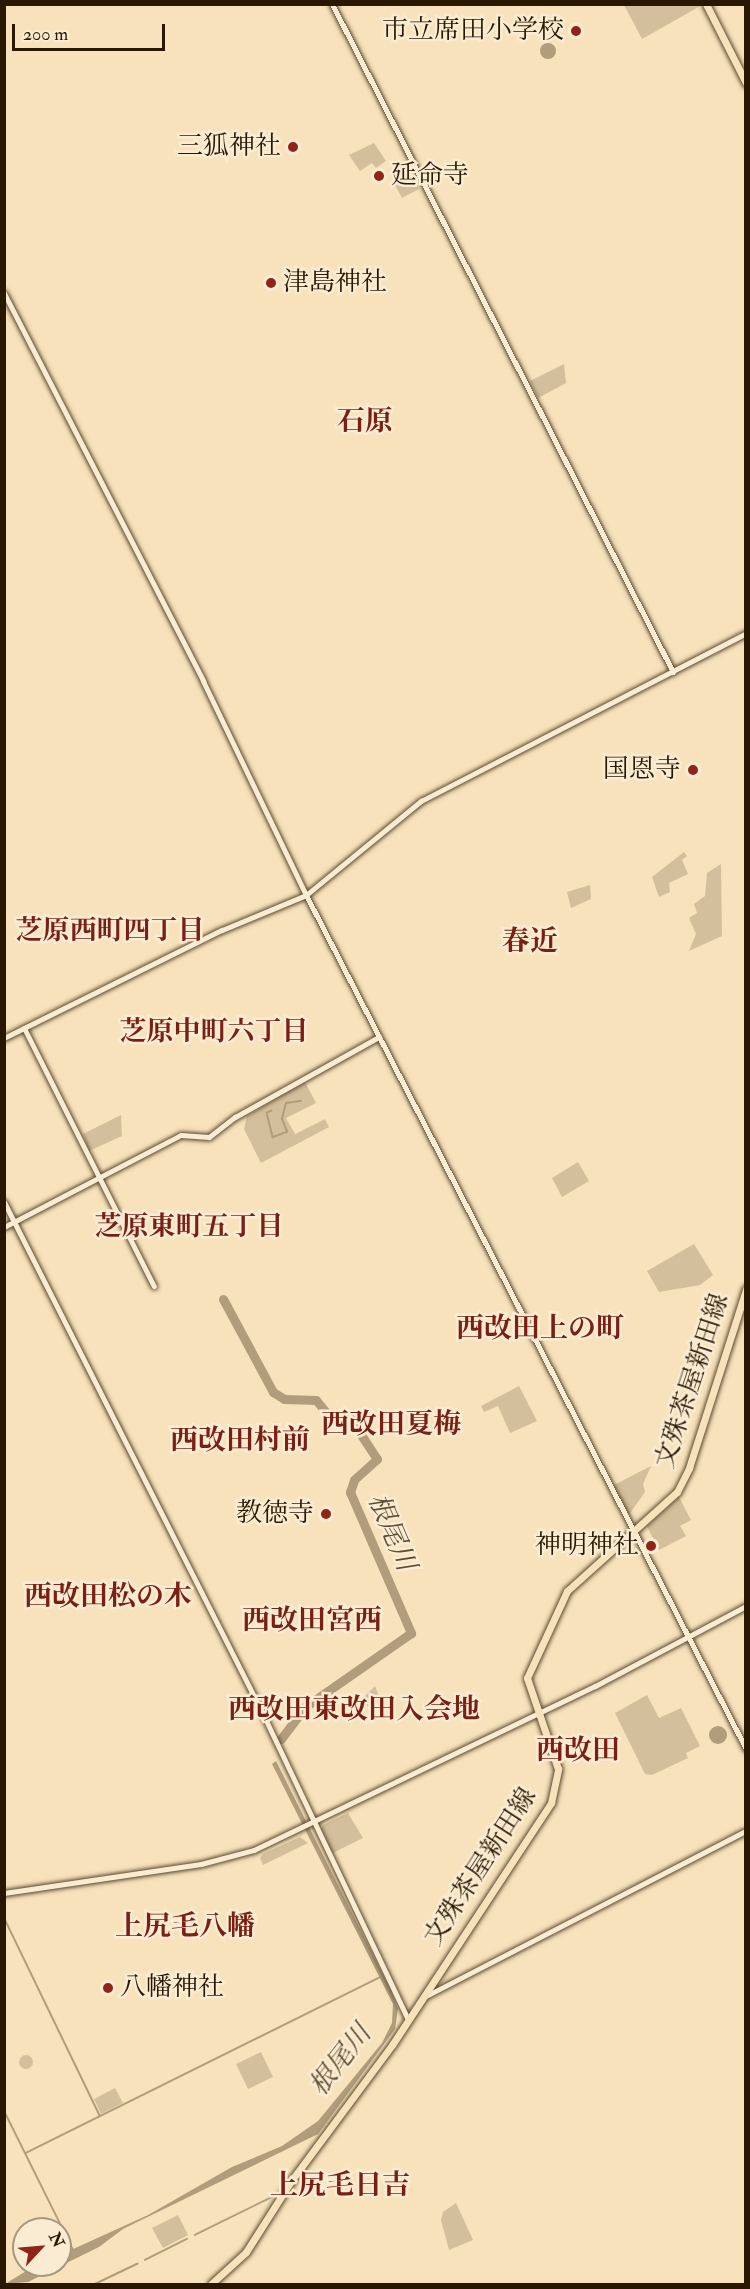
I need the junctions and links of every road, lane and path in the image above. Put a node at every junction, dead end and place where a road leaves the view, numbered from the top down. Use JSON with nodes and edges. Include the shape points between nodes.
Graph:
{"nodes":[{"id":1,"x":332,"y":4,"type":"edge"},
{"id":2,"x":706,"y":4,"type":"edge"},
{"id":3,"x":746,"y":83,"type":"edge"},
{"id":4,"x":4,"y":293,"type":"edge"},
{"id":5,"x":746,"y":633,"type":"edge"},
{"id":6,"x":674,"y":672,"type":"junction"},
{"id":7,"x":306,"y":895,"type":"junction"},
{"id":8,"x":24,"y":1029,"type":"junction"},
{"id":9,"x":379,"y":1037,"type":"junction"},
{"id":10,"x":4,"y":1038,"type":"edge"},
{"id":11,"x":101,"y":1178,"type":"junction"},
{"id":12,"x":4,"y":1202,"type":"edge"},
{"id":13,"x":14,"y":1222,"type":"junction"},
{"id":14,"x":4,"y":1227,"type":"edge"},
{"id":15,"x":154,"y":1286,"type":"dead end"},
{"id":16,"x":746,"y":1289,"type":"edge"},
{"id":17,"x":633,"y":1532,"type":"junction"},
{"id":18,"x":746,"y":1606,"type":"edge"},
{"id":19,"x":689,"y":1636,"type":"junction"},
{"id":20,"x":538,"y":1714,"type":"junction"},
{"id":21,"x":746,"y":1749,"type":"edge"},
{"id":22,"x":313,"y":1823,"type":"junction"},
{"id":23,"x":746,"y":1831,"type":"edge"},
{"id":24,"x":4,"y":1893,"type":"edge"},
{"id":25,"x":420,"y":1999,"type":"junction"},
{"id":26,"x":408,"y":2019,"type":"junction"},
{"id":27,"x":210,"y":2284,"type":"edge"}],
"edges":[{"from":1,"to":6,"type":"street"},
{"from":2,"to":3,"type":"main road"},
{"from":4,"to":7,"type":"street","via":[[203,681]]},
{"from":5,"to":6,"type":"street"},
{"from":6,"to":7,"type":"street","via":[[421,801]]},
{"from":7,"to":8,"type":"street","via":[[222,930]]},
{"from":7,"to":9,"type":"street"},
{"from":8,"to":10,"type":"street"},
{"from":8,"to":11,"type":"street"},
{"from":9,"to":11,"type":"street","via":[[270,1097],[209,1137],[185,1133]]},
{"from":9,"to":17,"type":"street"},
{"from":11,"to":13,"type":"street"},
{"from":11,"to":15,"type":"street"},
{"from":12,"to":13,"type":"street"},
{"from":13,"to":14,"type":"street"},
{"from":13,"to":22,"type":"street","via":[[262,1712]]},
{"from":16,"to":17,"type":"main road","name":"文殊茶屋新田線","via":[[689,1468],[677,1492]]},
{"from":17,"to":19,"type":"street"},
{"from":17,"to":20,"type":"main road","name":"文殊茶屋新田線","via":[[567,1591],[556,1610],[527,1678]]},
{"from":18,"to":19,"type":"street"},
{"from":19,"to":20,"type":"street"},
{"from":19,"to":21,"type":"street"},
{"from":20,"to":22,"type":"street"},
{"from":20,"to":25,"type":"main road","name":"文殊茶屋新田線","via":[[558,1769],[551,1803]]},
{"from":22,"to":24,"type":"street","via":[[254,1850],[201,1864]]},
{"from":22,"to":26,"type":"street"},
{"from":23,"to":25,"type":"street"},
{"from":25,"to":26,"type":"main road","name":"文殊茶屋新田線"},
{"from":26,"to":27,"type":"main road","name":"文殊茶屋新田線","via":[[291,2181],[246,2252]]}]}
